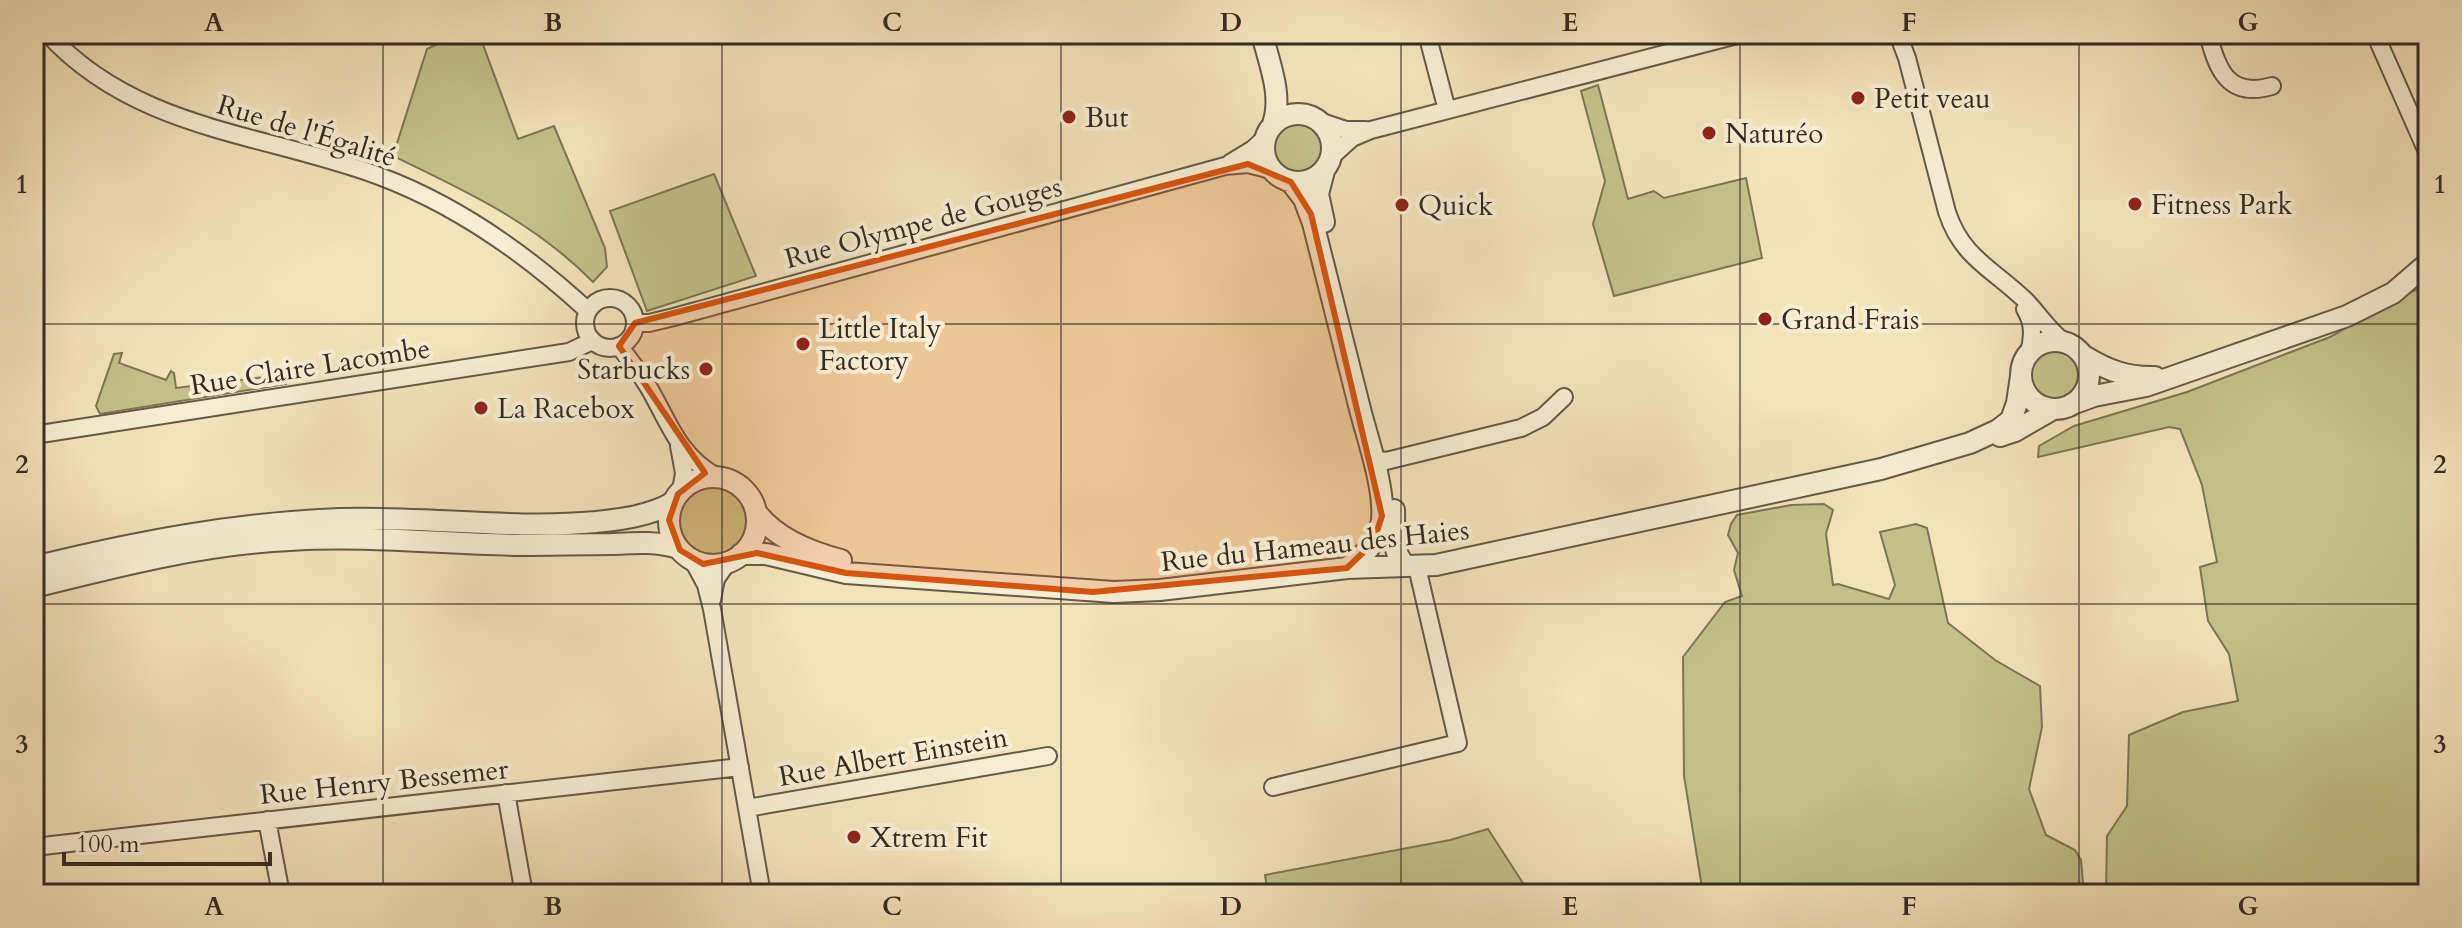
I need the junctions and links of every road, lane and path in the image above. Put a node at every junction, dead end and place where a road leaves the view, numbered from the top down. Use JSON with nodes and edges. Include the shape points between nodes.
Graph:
{"nodes":[{"id":1,"x":48,"y":34,"type":"edge"},
{"id":2,"x":1262,"y":34,"type":"edge"},
{"id":3,"x":1275,"y":34,"type":"edge"},
{"id":4,"x":1427,"y":34,"type":"edge"},
{"id":5,"x":1741,"y":34,"type":"edge"},
{"id":6,"x":1898,"y":34,"type":"edge"},
{"id":7,"x":1905,"y":34,"type":"edge"},
{"id":8,"x":2208,"y":34,"type":"edge"},
{"id":9,"x":2375,"y":34,"type":"edge"},
{"id":10,"x":1907,"y":58,"type":"junction"},
{"id":11,"x":2272,"y":86,"type":"dead end"},
{"id":12,"x":1447,"y":110,"type":"junction"},
{"id":13,"x":1313,"y":118,"type":"junction"},
{"id":14,"x":1371,"y":130,"type":"junction"},
{"id":15,"x":1269,"y":131,"type":"junction"},
{"id":16,"x":2426,"y":147,"type":"edge"},
{"id":17,"x":1328,"y":163,"type":"junction"},
{"id":18,"x":1225,"y":166,"type":"junction"},
{"id":19,"x":1271,"y":170,"type":"junction"},
{"id":20,"x":1291,"y":182,"type":"junction"},
{"id":21,"x":2428,"y":263,"type":"edge"},
{"id":22,"x":2428,"y":280,"type":"edge"},
{"id":23,"x":2004,"y":284,"type":"junction"},
{"id":24,"x":2393,"y":293,"type":"junction"},
{"id":25,"x":587,"y":310,"type":"junction"},
{"id":26,"x":635,"y":323,"type":"junction"},
{"id":27,"x":592,"y":341,"type":"junction"},
{"id":28,"x":2063,"y":341,"type":"junction"},
{"id":29,"x":619,"y":346,"type":"junction"},
{"id":30,"x":2029,"y":353,"type":"junction"},
{"id":31,"x":2084,"y":356,"type":"junction"},
{"id":32,"x":2178,"y":373,"type":"junction"},
{"id":33,"x":2021,"y":376,"type":"junction"},
{"id":34,"x":1564,"y":397,"type":"dead end"},
{"id":35,"x":2063,"y":406,"type":"junction"},
{"id":36,"x":34,"y":435,"type":"edge"},
{"id":37,"x":677,"y":441,"type":"junction"},
{"id":38,"x":1972,"y":442,"type":"junction"},
{"id":39,"x":1379,"y":458,"type":"junction"},
{"id":40,"x":717,"y":477,"type":"junction"},
{"id":41,"x":676,"y":497,"type":"junction"},
{"id":42,"x":756,"y":512,"type":"junction"},
{"id":43,"x":685,"y":554,"type":"junction"},
{"id":44,"x":734,"y":558,"type":"junction"},
{"id":45,"x":34,"y":567,"type":"edge"},
{"id":46,"x":1411,"y":567,"type":"junction"},
{"id":47,"x":1347,"y":568,"type":"junction"},
{"id":48,"x":890,"y":574,"type":"junction"},
{"id":49,"x":34,"y":587,"type":"edge"},
{"id":50,"x":712,"y":609,"type":"junction"},
{"id":51,"x":1048,"y":756,"type":"dead end"},
{"id":52,"x":740,"y":767,"type":"junction"},
{"id":53,"x":1273,"y":787,"type":"dead end"},
{"id":54,"x":506,"y":793,"type":"junction"},
{"id":55,"x":747,"y":808,"type":"junction"},
{"id":56,"x":267,"y":820,"type":"junction"},
{"id":57,"x":34,"y":847,"type":"edge"},
{"id":58,"x":281,"y":894,"type":"edge"},
{"id":59,"x":524,"y":894,"type":"edge"},
{"id":60,"x":762,"y":894,"type":"edge"}],
"edges":[{"from":1,"to":25,"type":"street","name":"Rue de l'Égalité","via":[[93,75],[149,106],[343,163],[441,205],[507,245]]},
{"from":2,"to":15,"type":"street","via":[[1277,95]]},
{"from":3,"to":13,"type":"street","via":[[1290,90]]},
{"from":4,"to":12,"type":"street"},
{"from":5,"to":12,"type":"street"},
{"from":6,"to":10,"type":"street"},
{"from":7,"to":10,"type":"street"},
{"from":8,"to":11,"type":"street","via":[[2226,78],[2250,89]]},
{"from":9,"to":16,"type":"street"},
{"from":10,"to":23,"type":"street","via":[[1953,228],[1976,260]]},
{"from":12,"to":14,"type":"street"},
{"from":13,"to":14,"type":"street","via":[[1353,131]]},
{"from":13,"to":15,"type":"street","via":[[1291,114]]},
{"from":13,"to":17,"type":"street","via":[[1331,138]]},
{"from":14,"to":17,"type":"street","via":[[1352,138]]},
{"from":15,"to":18,"type":"street","name":"Rue Olympe de Gouges","via":[[1247,154]]},
{"from":15,"to":19,"type":"street","via":[[1264,153]]},
{"from":17,"to":20,"type":"street","via":[[1307,181]]},
{"from":17,"to":39,"type":"street","via":[[1319,183],[1319,201]]},
{"from":18,"to":19,"type":"street","name":"Rue Olympe de Gouges"},
{"from":18,"to":26,"type":"street","name":"Rue Olympe de Gouges","via":[[674,317]]},
{"from":19,"to":20,"type":"street"},
{"from":20,"to":39,"type":"street","via":[[1311,214]]},
{"from":21,"to":24,"type":"street"},
{"from":22,"to":24,"type":"street"},
{"from":23,"to":28,"type":"street"},
{"from":23,"to":30,"type":"street","via":[[2031,321]]},
{"from":24,"to":32,"type":"street","via":[[2336,321]]},
{"from":25,"to":26,"type":"street","via":[[599,299],[615,297],[631,308]]},
{"from":25,"to":27,"type":"street","via":[[584,326]]},
{"from":26,"to":29,"type":"street","via":[[632,336]]},
{"from":27,"to":29,"type":"street","via":[[607,348]]},
{"from":27,"to":36,"type":"street","name":"Rue Claire Lacombe","via":[[569,352]]},
{"from":28,"to":30,"type":"street","via":[[2042,343]]},
{"from":28,"to":31,"type":"street"},
{"from":29,"to":37,"type":"street"},
{"from":30,"to":33,"type":"street"},
{"from":31,"to":32,"type":"street","via":[[2122,374]]},
{"from":31,"to":35,"type":"street","via":[[2089,380],[2084,392]]},
{"from":32,"to":35,"type":"street","name":"Rue du Hameau des Haies"},
{"from":33,"to":35,"type":"street","via":[[2024,388],[2041,406]]},
{"from":33,"to":38,"type":"street","name":"Rue du Hameau des Haies","via":[[2011,420]]},
{"from":34,"to":39,"type":"street","via":[[1521,428]]},
{"from":35,"to":38,"type":"street","name":"Rue du Hameau des Haies","via":[[2009,433]]},
{"from":37,"to":40,"type":"street","via":[[693,461]]},
{"from":37,"to":41,"type":"street","via":[[683,466]]},
{"from":38,"to":46,"type":"street","name":"Rue du Hameau des Haies","via":[[1881,469]]},
{"from":39,"to":46,"type":"street","via":[[1394,502],[1393,542],[1397,555]]},
{"from":39,"to":47,"type":"street","via":[[1382,508],[1377,537]]},
{"from":40,"to":41,"type":"street","via":[[697,480]]},
{"from":40,"to":42,"type":"street","via":[[740,487]]},
{"from":41,"to":43,"type":"street","via":[[669,524]]},
{"from":41,"to":45,"type":"street","via":[[649,513],[561,525],[353,519],[230,527]]},
{"from":42,"to":44,"type":"street","via":[[750,545]]},
{"from":42,"to":48,"type":"street","name":"Rue du Hameau des Haies","via":[[774,531],[808,550]]},
{"from":43,"to":44,"type":"street","via":[[707,565]]},
{"from":43,"to":49,"type":"street","via":[[650,543],[288,540],[169,555]]},
{"from":43,"to":50,"type":"street","via":[[706,585]]},
{"from":44,"to":48,"type":"street","name":"Rue du Hameau des Haies","via":[[766,554],[834,571]]},
{"from":44,"to":50,"type":"street","via":[[714,585]]},
{"from":46,"to":47,"type":"street","name":"Rue du Hameau des Haies"},
{"from":46,"to":53,"type":"street","via":[[1458,743]]},
{"from":47,"to":48,"type":"street","name":"Rue du Hameau des Haies","via":[[1130,592]]},
{"from":50,"to":52,"type":"street"},
{"from":51,"to":55,"type":"street","name":"Rue Albert Einstein"},
{"from":52,"to":54,"type":"street","name":"Rue Henry Bessemer"},
{"from":52,"to":55,"type":"street"},
{"from":54,"to":56,"type":"street","name":"Rue Henry Bessemer"},
{"from":54,"to":59,"type":"street"},
{"from":55,"to":60,"type":"street"},
{"from":56,"to":57,"type":"street","name":"Rue Henry Bessemer"},
{"from":56,"to":58,"type":"street"}]}
